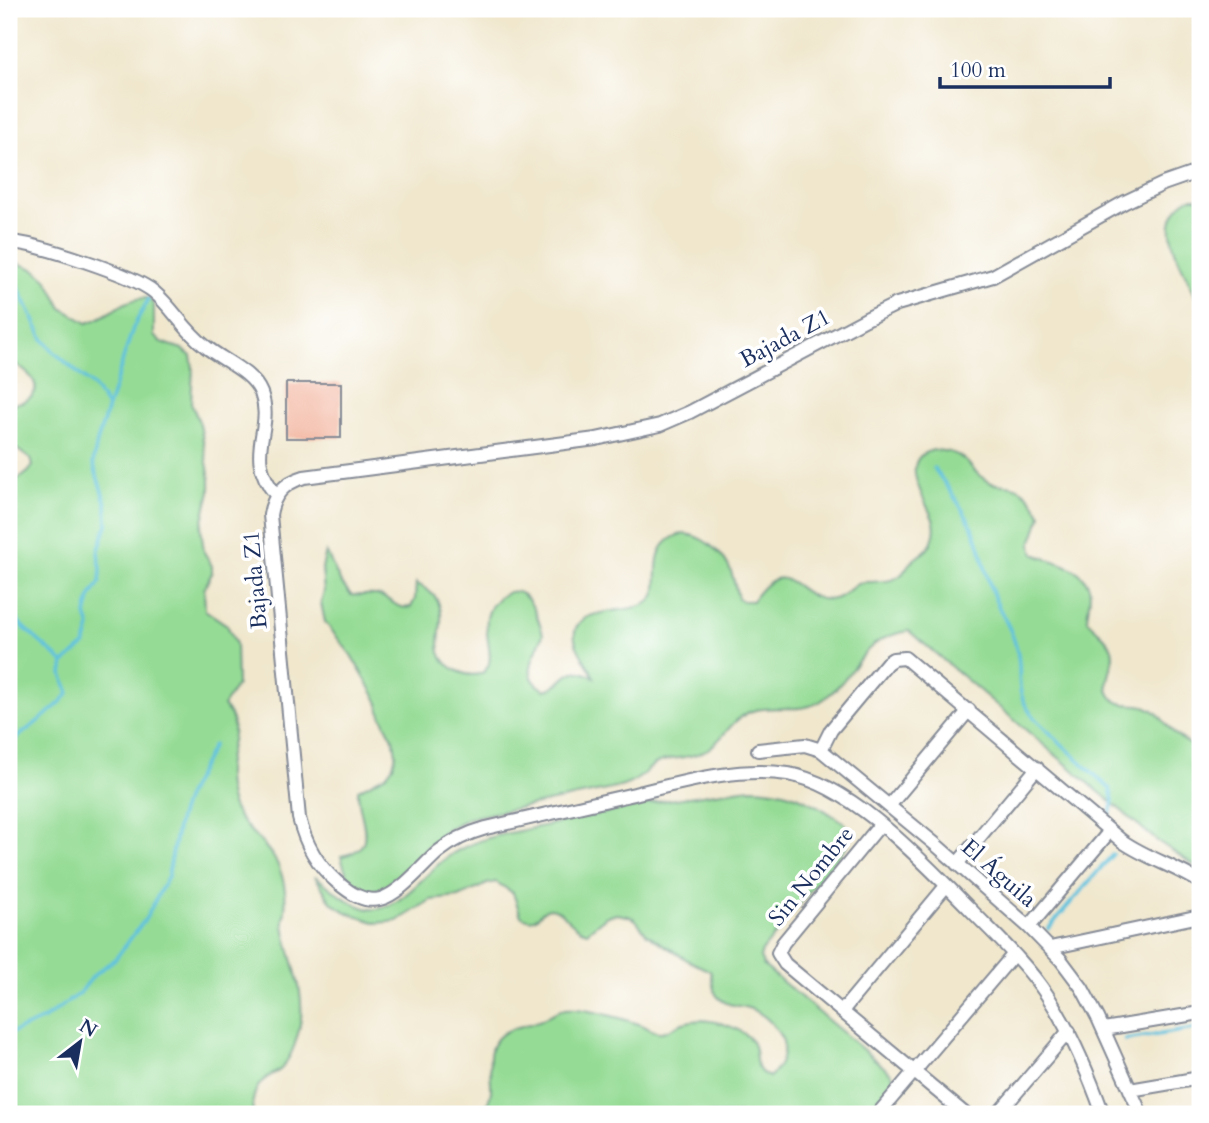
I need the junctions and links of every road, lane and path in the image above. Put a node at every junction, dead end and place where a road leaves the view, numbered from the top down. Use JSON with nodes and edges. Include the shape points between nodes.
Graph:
{"nodes":[{"id":1,"x":1200,"y":171,"type":"edge"},
{"id":2,"x":9,"y":242,"type":"edge"},
{"id":3,"x":276,"y":495,"type":"junction"},
{"id":4,"x":969,"y":710,"type":"junction"},
{"id":5,"x":758,"y":750,"type":"dead end"},
{"id":6,"x":821,"y":750,"type":"junction"},
{"id":7,"x":1037,"y":768,"type":"junction"},
{"id":8,"x":889,"y":806,"type":"junction"},
{"id":9,"x":880,"y":825,"type":"junction"},
{"id":10,"x":1110,"y":831,"type":"junction"},
{"id":11,"x":957,"y":864,"type":"junction"},
{"id":12,"x":1200,"y":882,"type":"edge"},
{"id":13,"x":946,"y":886,"type":"junction"},
{"id":14,"x":1200,"y":916,"type":"edge"},
{"id":15,"x":1029,"y":927,"type":"junction"},
{"id":16,"x":1050,"y":948,"type":"junction"},
{"id":17,"x":1014,"y":954,"type":"junction"},
{"id":18,"x":842,"y":1011,"type":"junction"},
{"id":19,"x":1200,"y":1013,"type":"edge"},
{"id":20,"x":1104,"y":1029,"type":"junction"},
{"id":21,"x":1069,"y":1031,"type":"junction"},
{"id":22,"x":914,"y":1071,"type":"junction"},
{"id":23,"x":1200,"y":1078,"type":"edge"},
{"id":24,"x":1130,"y":1090,"type":"junction"},
{"id":25,"x":878,"y":1114,"type":"edge"},
{"id":26,"x":965,"y":1114,"type":"edge"},
{"id":27,"x":998,"y":1114,"type":"edge"},
{"id":28,"x":1103,"y":1114,"type":"edge"},
{"id":29,"x":1141,"y":1114,"type":"edge"}],
"edges":[{"from":1,"to":3,"type":"street","name":"Bajada Z1","via":[[1125,202],[993,276],[866,318],[660,425],[596,439],[304,477],[292,480]]},
{"from":2,"to":3,"type":"street","via":[[39,246],[142,284],[165,302],[191,336],[256,383],[262,398],[260,464],[265,482]]},
{"from":3,"to":9,"type":"street","name":"Bajada Z1","via":[[271,515],[299,818],[318,862],[357,897],[389,896],[468,833],[708,778],[788,774],[842,797]]},
{"from":4,"to":6,"type":"street","via":[[911,661],[899,657],[887,663],[855,701]]},
{"from":4,"to":7,"type":"street"},
{"from":4,"to":8,"type":"street"},
{"from":5,"to":6,"type":"street","via":[[805,746]]},
{"from":6,"to":8,"type":"street","name":"El Águila"},
{"from":7,"to":10,"type":"street"},
{"from":7,"to":11,"type":"street"},
{"from":8,"to":11,"type":"street","name":"El Águila"},
{"from":9,"to":13,"type":"street","name":"El Águila"},
{"from":9,"to":18,"type":"street","name":"Sin Nombre","via":[[778,953]]},
{"from":10,"to":12,"type":"street","via":[[1142,854]]},
{"from":10,"to":15,"type":"street"},
{"from":11,"to":15,"type":"street","name":"El Águila"},
{"from":13,"to":17,"type":"street","name":"El Águila"},
{"from":13,"to":18,"type":"street"},
{"from":14,"to":16,"type":"street"},
{"from":15,"to":16,"type":"street","name":"El Águila"},
{"from":16,"to":20,"type":"street","name":"El Águila","via":[[1082,988]]},
{"from":17,"to":21,"type":"street","name":"El Águila"},
{"from":17,"to":22,"type":"street"},
{"from":18,"to":22,"type":"street","name":"Sin Nombre"},
{"from":19,"to":20,"type":"street"},
{"from":20,"to":24,"type":"street","name":"El Águila"},
{"from":21,"to":27,"type":"street"},
{"from":21,"to":28,"type":"street","name":"El Águila"},
{"from":22,"to":25,"type":"street"},
{"from":22,"to":26,"type":"street","name":"Sin Nombre"},
{"from":23,"to":24,"type":"street"},
{"from":24,"to":29,"type":"street","name":"El Águila"}]}
